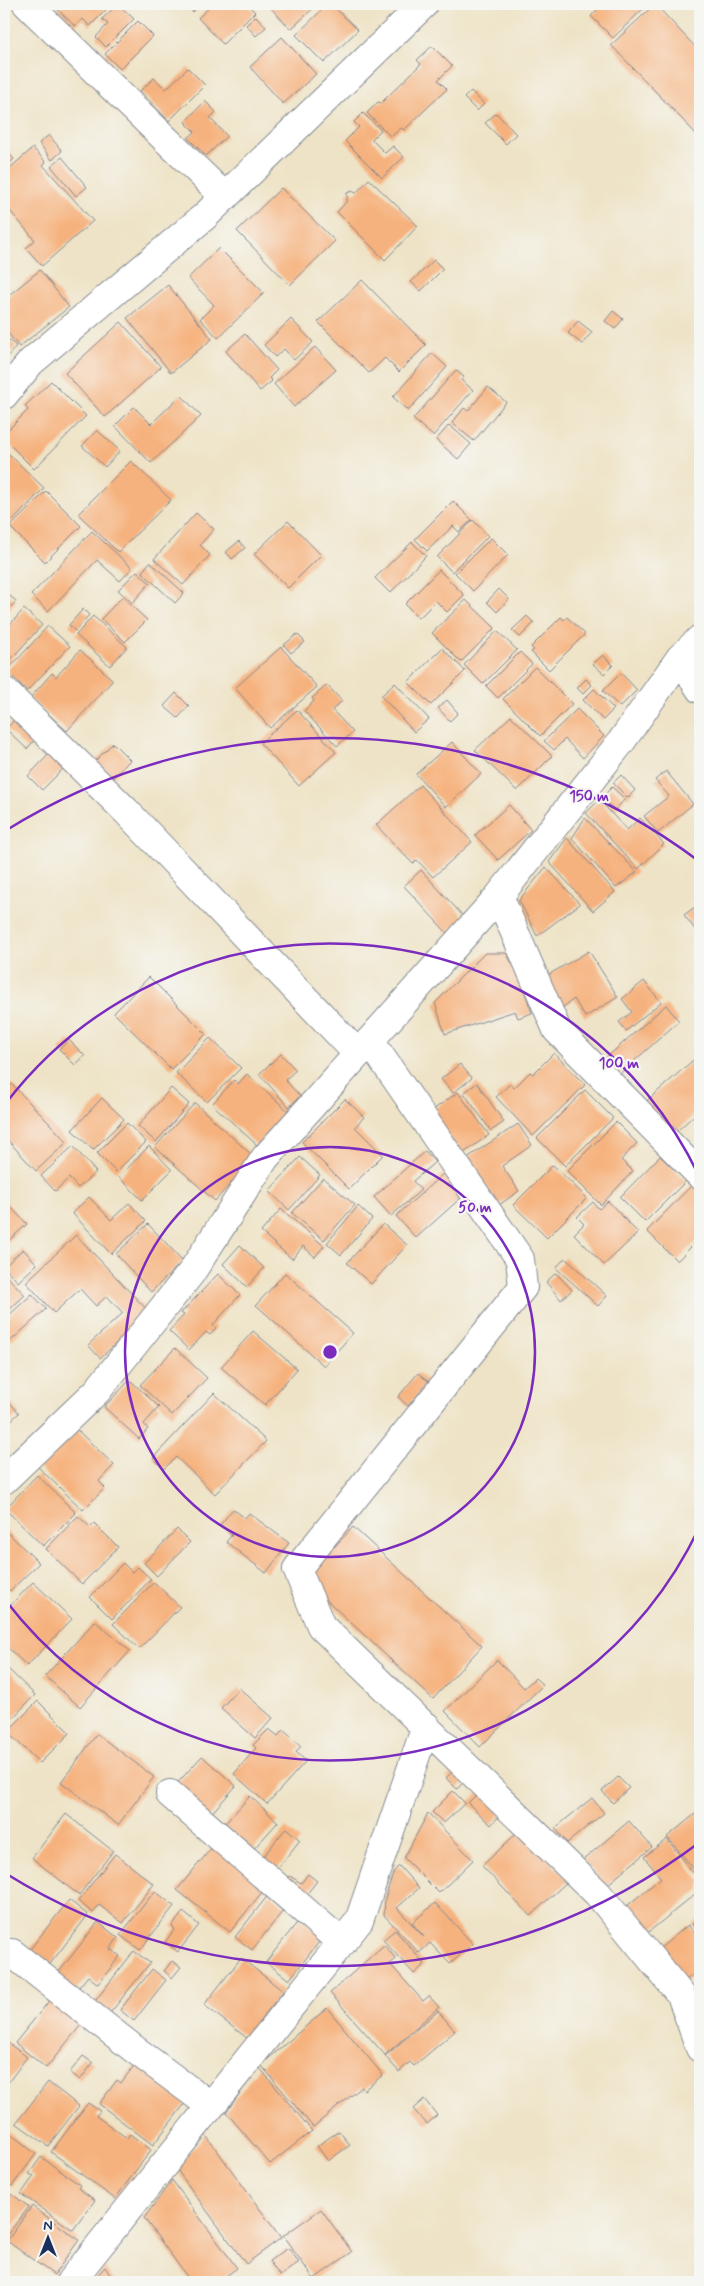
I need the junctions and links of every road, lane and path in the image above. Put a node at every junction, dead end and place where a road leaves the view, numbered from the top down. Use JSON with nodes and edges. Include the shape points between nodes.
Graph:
{"nodes":[{"id":1,"x":27,"y":4,"type":"edge"},
{"id":2,"x":424,"y":4,"type":"edge"},
{"id":3,"x":225,"y":197,"type":"junction"},
{"id":4,"x":4,"y":395,"type":"edge"},
{"id":5,"x":700,"y":638,"type":"edge"},
{"id":6,"x":680,"y":658,"type":"junction"},
{"id":7,"x":700,"y":689,"type":"edge"},
{"id":8,"x":4,"y":691,"type":"edge"},
{"id":9,"x":499,"y":896,"type":"junction"},
{"id":10,"x":364,"y":1048,"type":"junction"},
{"id":11,"x":700,"y":1175,"type":"edge"},
{"id":12,"x":4,"y":1480,"type":"edge"},
{"id":13,"x":426,"y":1726,"type":"junction"},
{"id":14,"x":170,"y":1794,"type":"dead end"},
{"id":15,"x":342,"y":1943,"type":"junction"},
{"id":16,"x":12,"y":1953,"type":"dead end"},
{"id":17,"x":700,"y":2048,"type":"edge"},
{"id":18,"x":211,"y":2106,"type":"junction"},
{"id":19,"x":70,"y":2282,"type":"edge"}],
"edges":[{"from":1,"to":3,"type":"street"},
{"from":2,"to":3,"type":"street"},
{"from":3,"to":4,"type":"street","via":[[31,362]]},
{"from":5,"to":6,"type":"street"},
{"from":6,"to":7,"type":"street"},
{"from":6,"to":9,"type":"street","via":[[621,742]]},
{"from":8,"to":10,"type":"street"},
{"from":9,"to":10,"type":"street"},
{"from":9,"to":11,"type":"street","via":[[557,1030]]},
{"from":10,"to":12,"type":"street","via":[[265,1158],[191,1273],[97,1391]]},
{"from":10,"to":13,"type":"street","via":[[520,1259],[523,1287],[297,1569],[321,1626]]},
{"from":13,"to":15,"type":"street","via":[[359,1921]]},
{"from":13,"to":17,"type":"street","via":[[598,1894],[681,1995]]},
{"from":14,"to":15,"type":"street"},
{"from":15,"to":18,"type":"street"},
{"from":16,"to":18,"type":"street"},
{"from":18,"to":19,"type":"street"}]}
